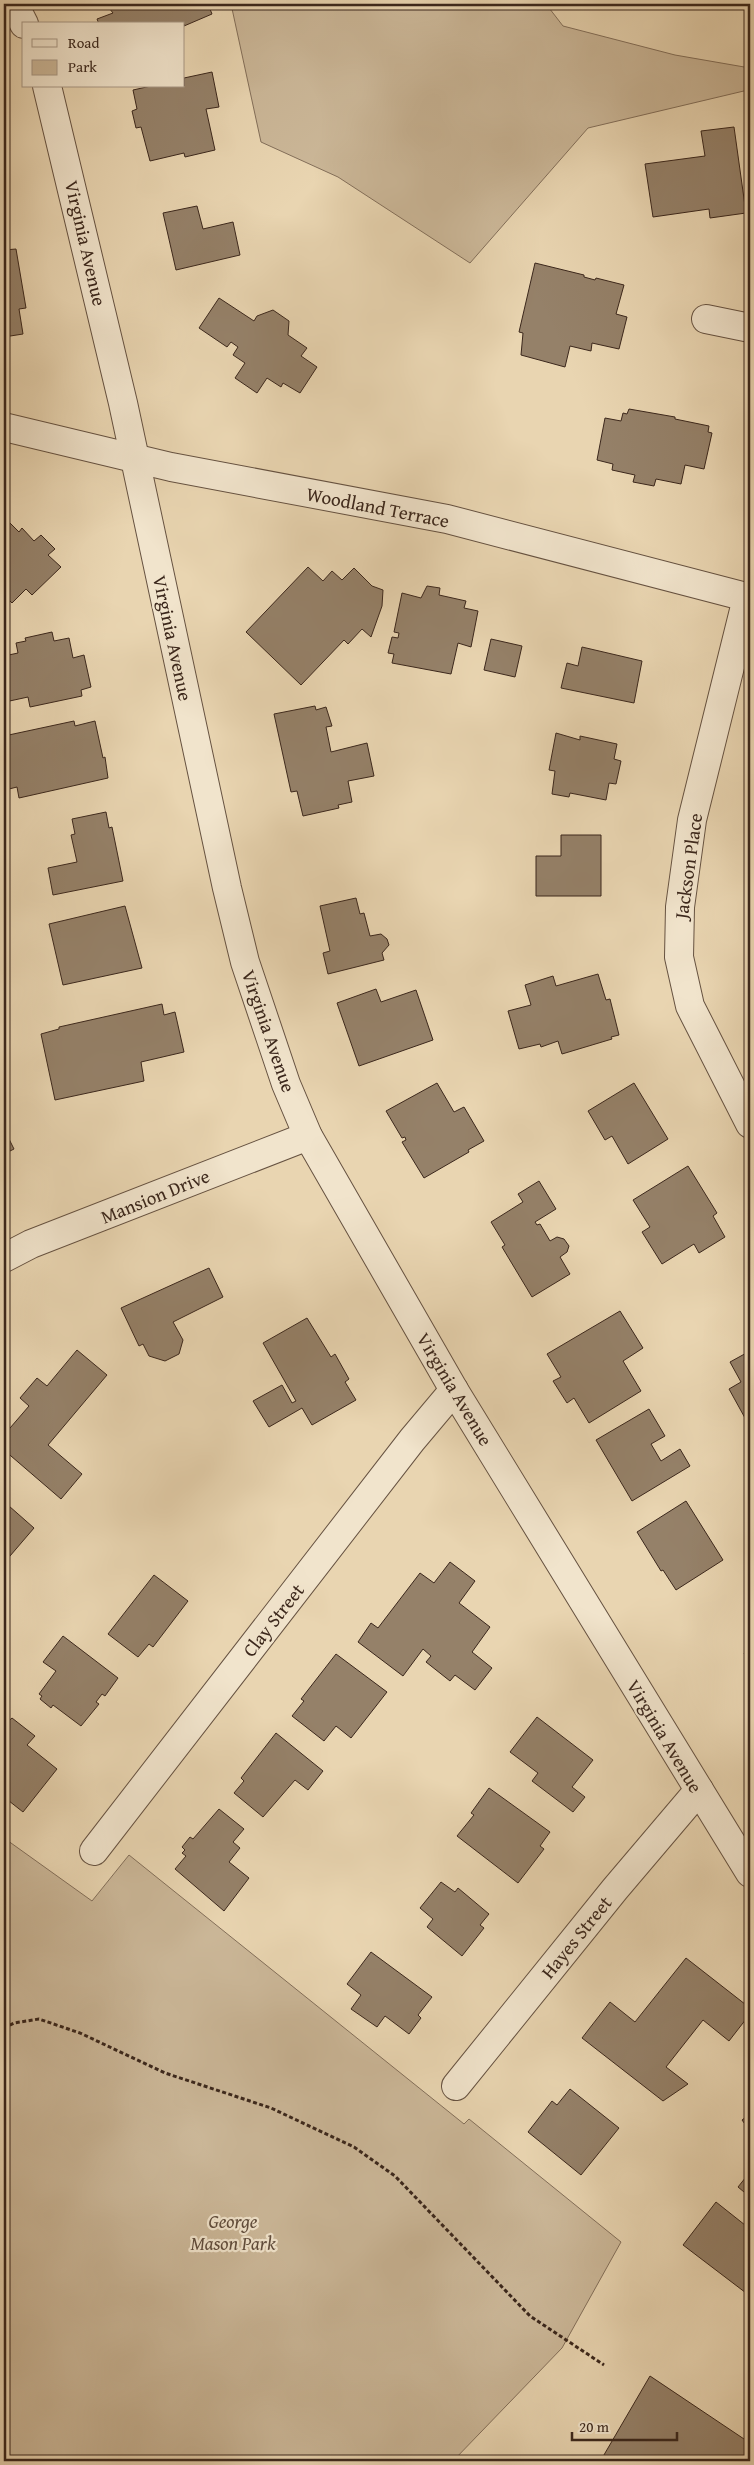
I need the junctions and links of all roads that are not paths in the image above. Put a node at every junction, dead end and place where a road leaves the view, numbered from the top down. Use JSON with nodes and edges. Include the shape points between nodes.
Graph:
{"nodes":[{"id":1,"x":14,"y":4,"type":"edge"},
{"id":2,"x":23,"y":22,"type":"edge"},
{"id":3,"x":48,"y":88,"type":"edge"},
{"id":4,"x":706,"y":319,"type":"dead end"},
{"id":5,"x":750,"y":328,"type":"edge"},
{"id":6,"x":4,"y":427,"type":"edge"},
{"id":7,"x":135,"y":459,"type":"junction"},
{"id":8,"x":749,"y":598,"type":"edge"},
{"id":9,"x":750,"y":1124,"type":"edge"},
{"id":10,"x":308,"y":1136,"type":"junction"},
{"id":11,"x":4,"y":1258,"type":"edge"},
{"id":12,"x":454,"y":1390,"type":"junction"},
{"id":13,"x":699,"y":1790,"type":"junction"},
{"id":14,"x":94,"y":1851,"type":"dead end"},
{"id":15,"x":750,"y":1873,"type":"edge"},
{"id":16,"x":456,"y":2086,"type":"dead end"}],
"edges":[{"from":1,"to":2,"type":"street"},
{"from":3,"to":7,"type":"street","name":"Virginia Avenue"},
{"from":4,"to":5,"type":"street"},
{"from":6,"to":7,"type":"street","name":"Woodland Terrace"},
{"from":7,"to":8,"type":"street","name":"Woodland Terrace","via":[[447,519]]},
{"from":7,"to":10,"type":"street","name":"Virginia Avenue","via":[[196,750],[245,962],[286,1084]]},
{"from":8,"to":9,"type":"street","name":"Jackson Place","via":[[692,820],[680,906],[678,957],[690,1006]]},
{"from":10,"to":11,"type":"street","name":"Mansion Drive","via":[[31,1244]]},
{"from":10,"to":12,"type":"street","name":"Virginia Avenue"},
{"from":12,"to":13,"type":"street","name":"Virginia Avenue"},
{"from":12,"to":14,"type":"street","name":"Clay Street"},
{"from":13,"to":15,"type":"street","name":"Virginia Avenue"},
{"from":13,"to":16,"type":"street","name":"Hayes Street"}]}
